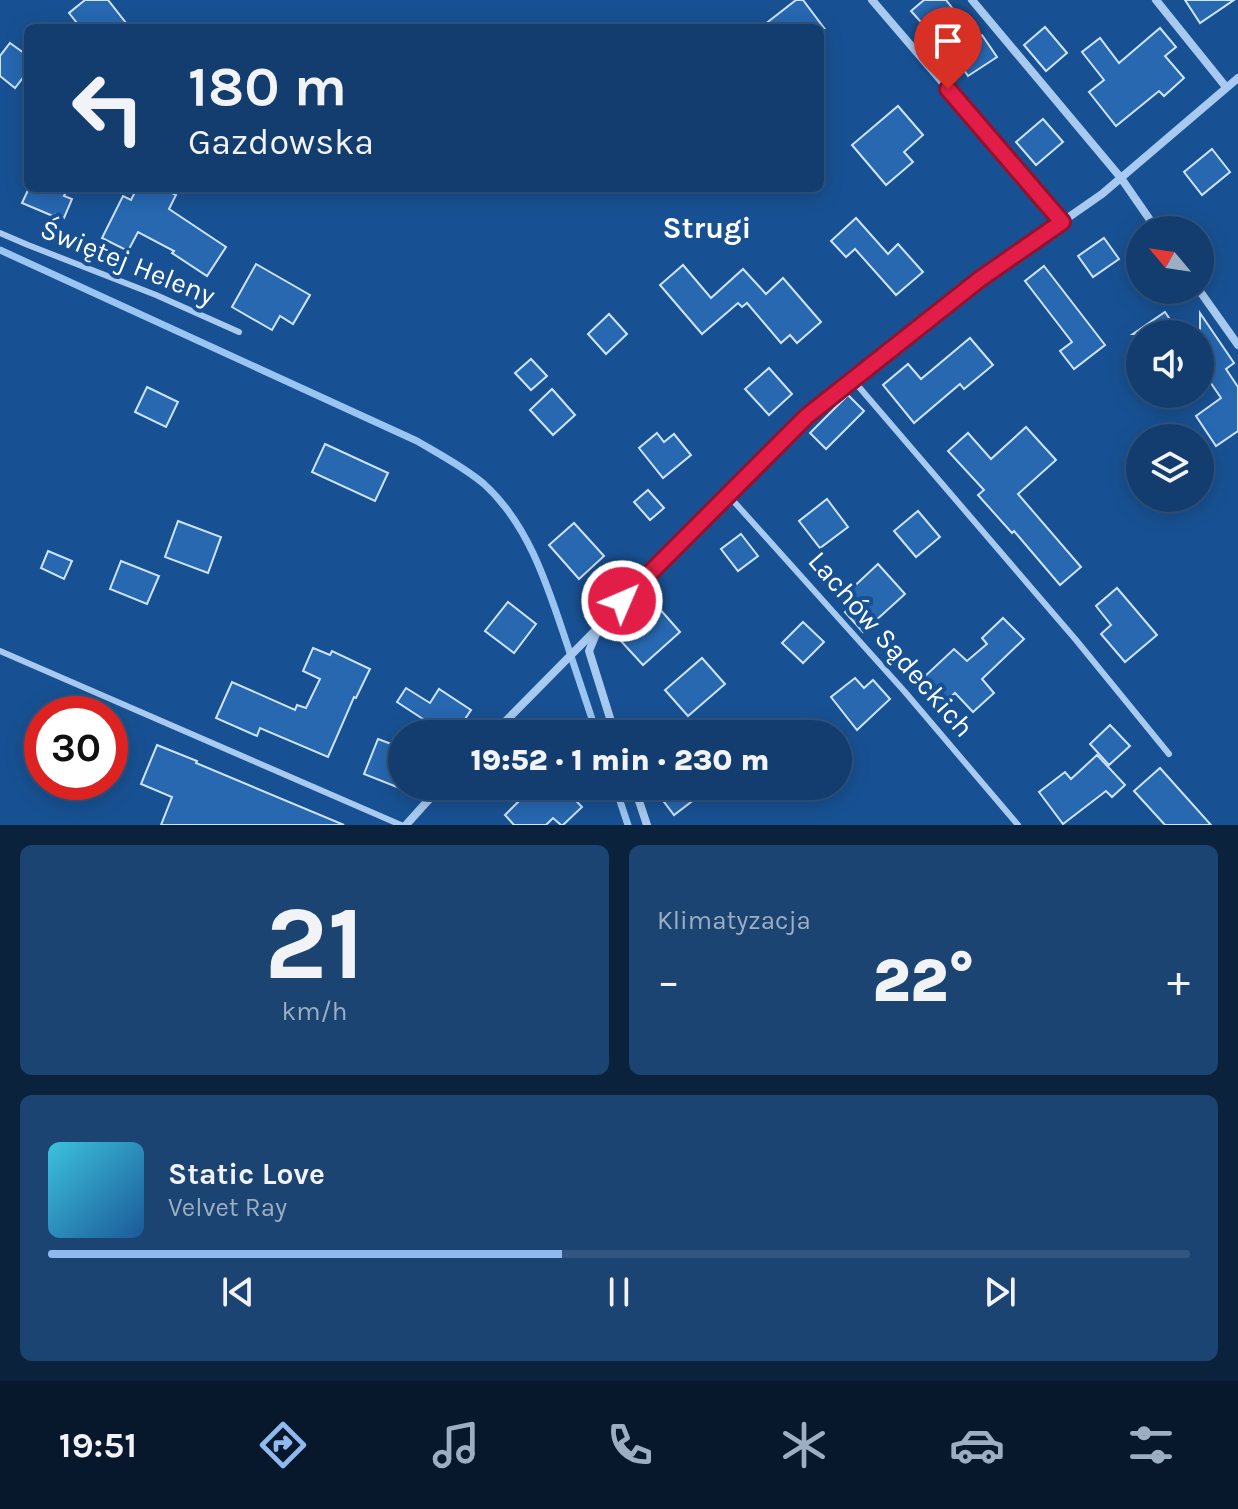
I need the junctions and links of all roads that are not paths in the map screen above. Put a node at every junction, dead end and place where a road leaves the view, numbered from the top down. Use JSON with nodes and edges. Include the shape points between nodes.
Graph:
{"nodes":[{"id":1,"x":872,"y":0,"type":"edge"},
{"id":2,"x":972,"y":0,"type":"edge"},
{"id":3,"x":1156,"y":0,"type":"edge"},
{"id":4,"x":1238,"y":78,"type":"edge"},
{"id":5,"x":1226,"y":87,"type":"junction"},
{"id":6,"x":1121,"y":178,"type":"junction"},
{"id":7,"x":1147,"y":216,"type":"edge"},
{"id":8,"x":1062,"y":222,"type":"junction"},
{"id":9,"x":0,"y":233,"type":"edge"},
{"id":10,"x":1209,"y":304,"type":"edge"},
{"id":11,"x":239,"y":332,"type":"dead end"},
{"id":12,"x":1238,"y":345,"type":"edge"},
{"id":13,"x":853,"y":380,"type":"junction"},
{"id":14,"x":728,"y":495,"type":"junction"},
{"id":15,"x":601,"y":623,"type":"junction"},
{"id":16,"x":0,"y":651,"type":"edge"},
{"id":17,"x":507,"y":720,"type":"edge"},
{"id":18,"x":611,"y":720,"type":"edge"},
{"id":19,"x":1169,"y":754,"type":"dead end"},
{"id":20,"x":427,"y":800,"type":"edge"},
{"id":21,"x":639,"y":800,"type":"edge"},
{"id":22,"x":403,"y":825,"type":"edge"},
{"id":23,"x":647,"y":825,"type":"edge"},
{"id":24,"x":1018,"y":825,"type":"edge"}],
"edges":[{"from":1,"to":8,"type":"street"},
{"from":2,"to":6,"type":"street"},
{"from":3,"to":5,"type":"street"},
{"from":4,"to":5,"type":"street"},
{"from":5,"to":6,"type":"street"},
{"from":6,"to":7,"type":"street"},
{"from":6,"to":8,"type":"street"},
{"from":8,"to":13,"type":"street"},
{"from":9,"to":11,"type":"lane","name":"Świętej Heleny"},
{"from":10,"to":12,"type":"street"},
{"from":13,"to":14,"type":"street","via":[[807,416]]},
{"from":13,"to":19,"type":"lane"},
{"from":14,"to":15,"type":"street"},
{"from":14,"to":24,"type":"lane","name":"Lachów Sądeckich"},
{"from":15,"to":17,"type":"street"},
{"from":15,"to":18,"type":"street","via":[[589,651]]},
{"from":16,"to":22,"type":"lane"},
{"from":20,"to":22,"type":"street"},
{"from":21,"to":23,"type":"street"}]}
